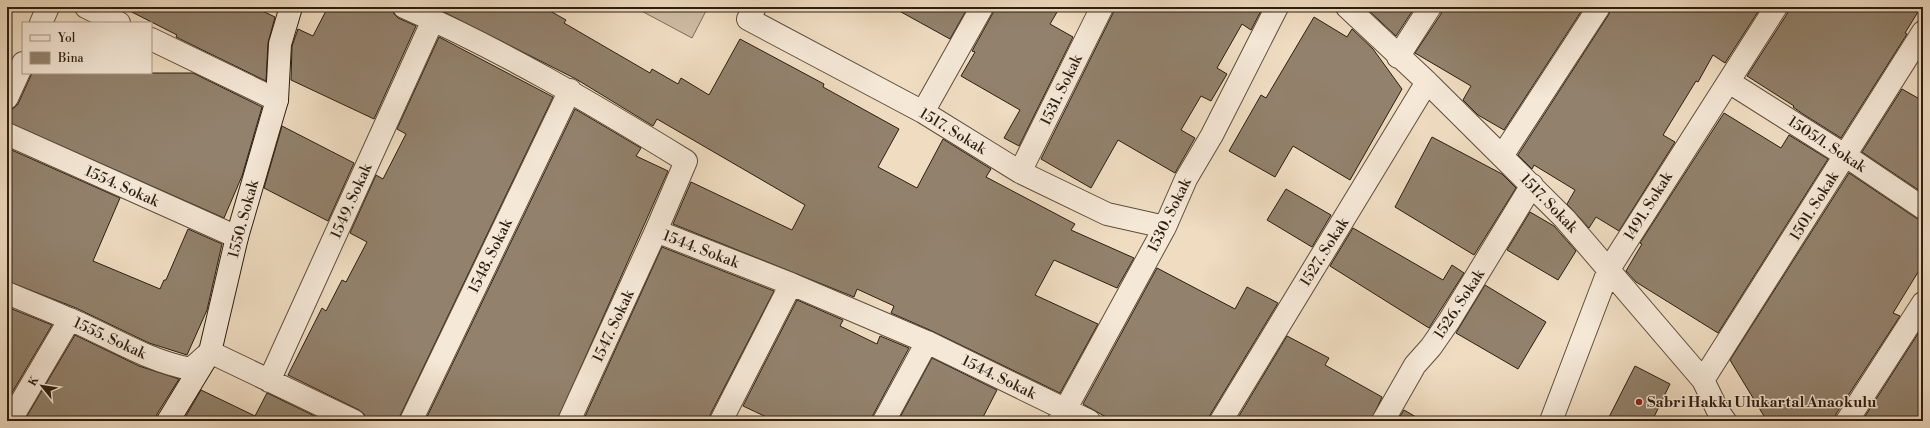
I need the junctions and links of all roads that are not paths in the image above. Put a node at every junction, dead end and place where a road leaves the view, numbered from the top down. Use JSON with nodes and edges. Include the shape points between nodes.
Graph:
{"nodes":[{"id":1,"x":48,"y":7,"type":"edge"},
{"id":2,"x":86,"y":7,"type":"edge"},
{"id":3,"x":292,"y":7,"type":"edge"},
{"id":4,"x":404,"y":7,"type":"edge"},
{"id":5,"x":982,"y":7,"type":"edge"},
{"id":6,"x":1102,"y":7,"type":"edge"},
{"id":7,"x":1277,"y":7,"type":"edge"},
{"id":8,"x":1347,"y":7,"type":"edge"},
{"id":9,"x":1430,"y":7,"type":"edge"},
{"id":10,"x":1599,"y":7,"type":"edge"},
{"id":11,"x":1776,"y":7,"type":"edge"},
{"id":12,"x":751,"y":13,"type":"edge"},
{"id":13,"x":433,"y":20,"type":"junction"},
{"id":14,"x":41,"y":22,"type":"edge"},
{"id":15,"x":116,"y":22,"type":"edge"},
{"id":16,"x":1923,"y":32,"type":"edge"},
{"id":17,"x":152,"y":39,"type":"edge"},
{"id":18,"x":1398,"y":56,"type":"junction"},
{"id":19,"x":22,"y":65,"type":"edge"},
{"id":20,"x":1427,"y":82,"type":"junction"},
{"id":21,"x":1729,"y":82,"type":"junction"},
{"id":22,"x":570,"y":90,"type":"junction"},
{"id":23,"x":7,"y":98,"type":"edge"},
{"id":24,"x":277,"y":100,"type":"junction"},
{"id":25,"x":923,"y":112,"type":"junction"},
{"id":26,"x":7,"y":134,"type":"edge"},
{"id":27,"x":1502,"y":156,"type":"junction"},
{"id":28,"x":1846,"y":156,"type":"junction"},
{"id":29,"x":1020,"y":172,"type":"junction"},
{"id":30,"x":1532,"y":185,"type":"junction"},
{"id":31,"x":1923,"y":208,"type":"edge"},
{"id":32,"x":1165,"y":227,"type":"junction"},
{"id":33,"x":656,"y":231,"type":"junction"},
{"id":34,"x":237,"y":237,"type":"junction"},
{"id":35,"x":1609,"y":269,"type":"junction"},
{"id":36,"x":791,"y":284,"type":"junction"},
{"id":37,"x":7,"y":293,"type":"edge"},
{"id":38,"x":1923,"y":303,"type":"edge"},
{"id":39,"x":70,"y":319,"type":"junction"},
{"id":40,"x":927,"y":342,"type":"junction"},
{"id":41,"x":210,"y":352,"type":"junction"},
{"id":42,"x":1704,"y":380,"type":"junction"},
{"id":43,"x":269,"y":381,"type":"junction"},
{"id":44,"x":1062,"y":415,"type":"edge"},
{"id":45,"x":10,"y":421,"type":"edge"},
{"id":46,"x":168,"y":421,"type":"edge"},
{"id":47,"x":354,"y":421,"type":"edge"},
{"id":48,"x":411,"y":421,"type":"edge"},
{"id":49,"x":569,"y":421,"type":"edge"},
{"id":50,"x":721,"y":421,"type":"edge"},
{"id":51,"x":884,"y":421,"type":"edge"},
{"id":52,"x":1089,"y":421,"type":"edge"},
{"id":53,"x":1221,"y":421,"type":"edge"},
{"id":54,"x":1383,"y":421,"type":"edge"},
{"id":55,"x":1551,"y":421,"type":"edge"},
{"id":56,"x":1725,"y":421,"type":"edge"},
{"id":57,"x":1846,"y":421,"type":"edge"}],
"edges":[{"from":1,"to":14,"type":"street"},
{"from":2,"to":15,"type":"street"},
{"from":3,"to":24,"type":"street","name":"1550. Sokak","via":[[280,44]]},
{"from":4,"to":13,"type":"street","name":"1544. Sokak"},
{"from":5,"to":25,"type":"street"},
{"from":6,"to":29,"type":"street","name":"1531. Sokak"},
{"from":7,"to":32,"type":"street","name":"1530. Sokak","via":[[1212,135],[1186,179]]},
{"from":8,"to":18,"type":"street","name":"1517. Sokak"},
{"from":9,"to":18,"type":"street"},
{"from":10,"to":27,"type":"street"},
{"from":11,"to":21,"type":"street","name":"1491. Sokak"},
{"from":12,"to":25,"type":"street","name":"1517. Sokak"},
{"from":13,"to":22,"type":"street","name":"1544. Sokak"},
{"from":13,"to":43,"type":"street","name":"1549. Sokak"},
{"from":16,"to":28,"type":"street","name":"1501. Sokak"},
{"from":17,"to":24,"type":"street"},
{"from":18,"to":20,"type":"street","name":"1517. Sokak"},
{"from":19,"to":23,"type":"street"},
{"from":20,"to":27,"type":"street","name":"1517. Sokak"},
{"from":20,"to":53,"type":"street","name":"1527. Sokak"},
{"from":21,"to":28,"type":"street","name":"1505/1. Sokak"},
{"from":21,"to":35,"type":"street","name":"1491. Sokak"},
{"from":22,"to":33,"type":"street","name":"1544. Sokak","via":[[686,161]]},
{"from":22,"to":48,"type":"street","name":"1548. Sokak"},
{"from":24,"to":34,"type":"street","name":"1550. Sokak"},
{"from":25,"to":29,"type":"street","name":"1517. Sokak"},
{"from":26,"to":34,"type":"street","name":"1554. Sokak"},
{"from":27,"to":30,"type":"street","name":"1517. Sokak"},
{"from":28,"to":31,"type":"street","name":"1505/1. Sokak"},
{"from":28,"to":42,"type":"street","name":"1501. Sokak"},
{"from":29,"to":32,"type":"street","name":"1517. Sokak","via":[[1107,214]]},
{"from":30,"to":35,"type":"street","name":"1517. Sokak"},
{"from":30,"to":54,"type":"street","name":"1526. Sokak","via":[[1453,315],[1415,365]]},
{"from":32,"to":44,"type":"street","name":"1530. Sokak"},
{"from":33,"to":36,"type":"street","name":"1544. Sokak"},
{"from":33,"to":49,"type":"street","name":"1547. Sokak"},
{"from":34,"to":41,"type":"street","name":"1550. Sokak"},
{"from":35,"to":42,"type":"street","name":"1517. Sokak"},
{"from":35,"to":55,"type":"street","name":"1491. Sokak"},
{"from":36,"to":40,"type":"street","name":"1544. Sokak"},
{"from":36,"to":50,"type":"street"},
{"from":37,"to":39,"type":"street","name":"1555. Sokak"},
{"from":38,"to":57,"type":"street"},
{"from":39,"to":41,"type":"street","name":"1555. Sokak","via":[[147,356],[179,366],[191,368]]},
{"from":39,"to":45,"type":"street"},
{"from":40,"to":44,"type":"street","name":"1544. Sokak"},
{"from":40,"to":51,"type":"street"},
{"from":41,"to":43,"type":"street"},
{"from":41,"to":46,"type":"street","name":"1550. Sokak"},
{"from":42,"to":56,"type":"street","name":"1517. Sokak"},
{"from":43,"to":47,"type":"street"},
{"from":44,"to":52,"type":"street","name":"1544. Sokak"}]}
